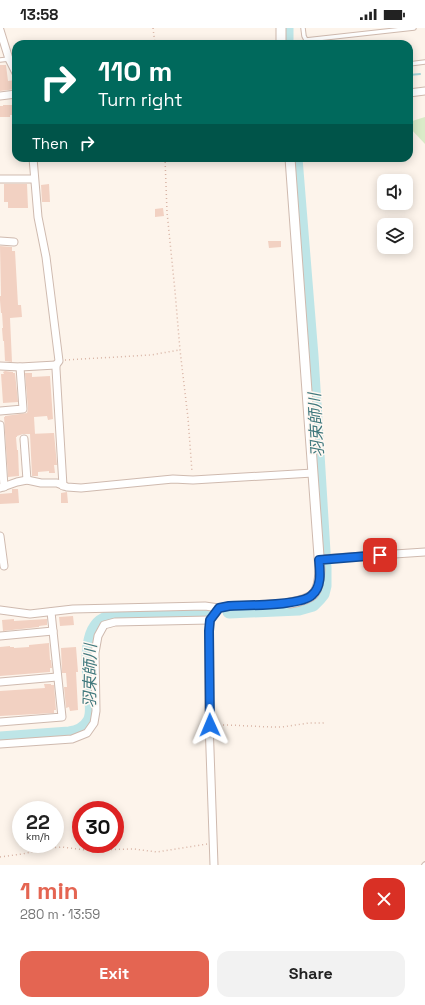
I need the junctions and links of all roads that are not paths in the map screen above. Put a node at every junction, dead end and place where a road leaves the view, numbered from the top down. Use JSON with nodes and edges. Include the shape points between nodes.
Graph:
{"nodes":[{"id":1,"x":281,"y":28,"type":"edge"},
{"id":2,"x":303,"y":28,"type":"edge"},
{"id":3,"x":414,"y":28,"type":"edge"},
{"id":4,"x":0,"y":30,"type":"edge"},
{"id":5,"x":282,"y":40,"type":"edge"},
{"id":6,"x":306,"y":40,"type":"joint"},
{"id":7,"x":9,"y":59,"type":"junction"},
{"id":8,"x":0,"y":60,"type":"edge"},
{"id":9,"x":425,"y":62,"type":"edge"},
{"id":10,"x":413,"y":64,"type":"edge"},
{"id":11,"x":12,"y":65,"type":"edge"},
{"id":12,"x":425,"y":91,"type":"edge"},
{"id":13,"x":413,"y":92,"type":"edge"},
{"id":14,"x":12,"y":94,"type":"edge"},
{"id":15,"x":0,"y":96,"type":"edge"},
{"id":16,"x":33,"y":162,"type":"edge"},
{"id":17,"x":290,"y":162,"type":"edge"},
{"id":18,"x":0,"y":179,"type":"edge"},
{"id":19,"x":34,"y":179,"type":"junction"},
{"id":20,"x":0,"y":241,"type":"edge"},
{"id":21,"x":14,"y":242,"type":"dead end"},
{"id":22,"x":58,"y":363,"type":"junction"},
{"id":23,"x":0,"y":366,"type":"edge"},
{"id":24,"x":20,"y":367,"type":"junction"},
{"id":25,"x":0,"y":411,"type":"edge"},
{"id":26,"x":0,"y":425,"type":"edge"},
{"id":27,"x":24,"y":439,"type":"dead end"},
{"id":28,"x":313,"y":473,"type":"junction"},
{"id":29,"x":27,"y":480,"type":"junction"},
{"id":30,"x":63,"y":486,"type":"junction"},
{"id":31,"x":2,"y":488,"type":"edge"},
{"id":32,"x":0,"y":536,"type":"edge"},
{"id":33,"x":425,"y":552,"type":"edge"},
{"id":34,"x":319,"y":560,"type":"junction"},
{"id":35,"x":4,"y":566,"type":"dead end"},
{"id":36,"x":290,"y":603,"type":"joint"},
{"id":37,"x":219,"y":608,"type":"junction"},
{"id":38,"x":0,"y":610,"type":"edge"},
{"id":39,"x":52,"y":612,"type":"junction"},
{"id":40,"x":210,"y":620,"type":"junction"},
{"id":41,"x":53,"y":631,"type":"junction"},
{"id":42,"x":0,"y":636,"type":"edge"},
{"id":43,"x":57,"y":676,"type":"junction"},
{"id":44,"x":0,"y":682,"type":"edge"},
{"id":45,"x":0,"y":722,"type":"edge"},
{"id":46,"x":0,"y":744,"type":"edge"},
{"id":47,"x":214,"y":865,"type":"edge"}],
"edges":[{"from":1,"to":5,"type":"street"},
{"from":2,"to":6,"type":"lane"},
{"from":3,"to":6,"type":"lane"},
{"from":4,"to":7,"type":"street"},
{"from":7,"to":8,"type":"lane"},
{"from":7,"to":11,"type":"street"},
{"from":9,"to":10,"type":"lane"},
{"from":12,"to":13,"type":"street"},
{"from":14,"to":15,"type":"street"},
{"from":16,"to":19,"type":"street"},
{"from":17,"to":28,"type":"street"},
{"from":18,"to":19,"type":"street"},
{"from":19,"to":22,"type":"street"},
{"from":20,"to":21,"type":"street"},
{"from":22,"to":24,"type":"street"},
{"from":22,"to":30,"type":"street"},
{"from":23,"to":24,"type":"street"},
{"from":24,"to":25,"type":"street","via":[[23,409]]},
{"from":26,"to":31,"type":"street"},
{"from":27,"to":29,"type":"street"},
{"from":28,"to":30,"type":"street","via":[[167,480],[81,488]]},
{"from":28,"to":34,"type":"street"},
{"from":29,"to":30,"type":"street"},
{"from":29,"to":31,"type":"street"},
{"from":32,"to":35,"type":"street"},
{"from":33,"to":34,"type":"street"},
{"from":34,"to":36,"type":"street","via":[[319,582],[315,592],[304,600]]},
{"from":36,"to":37,"type":"street"},
{"from":37,"to":39,"type":"street","via":[[206,606],[73,609]]},
{"from":37,"to":40,"type":"street"},
{"from":38,"to":39,"type":"street","via":[[30,614]]},
{"from":39,"to":41,"type":"street"},
{"from":40,"to":46,"type":"street","via":[[115,622],[104,625],[98,636],[95,653],[96,711],[94,723],[87,733],[72,739]]},
{"from":40,"to":47,"type":"street"},
{"from":41,"to":42,"type":"street"},
{"from":41,"to":43,"type":"street"},
{"from":43,"to":44,"type":"street"},
{"from":43,"to":45,"type":"street","via":[[62,717]]}]}
